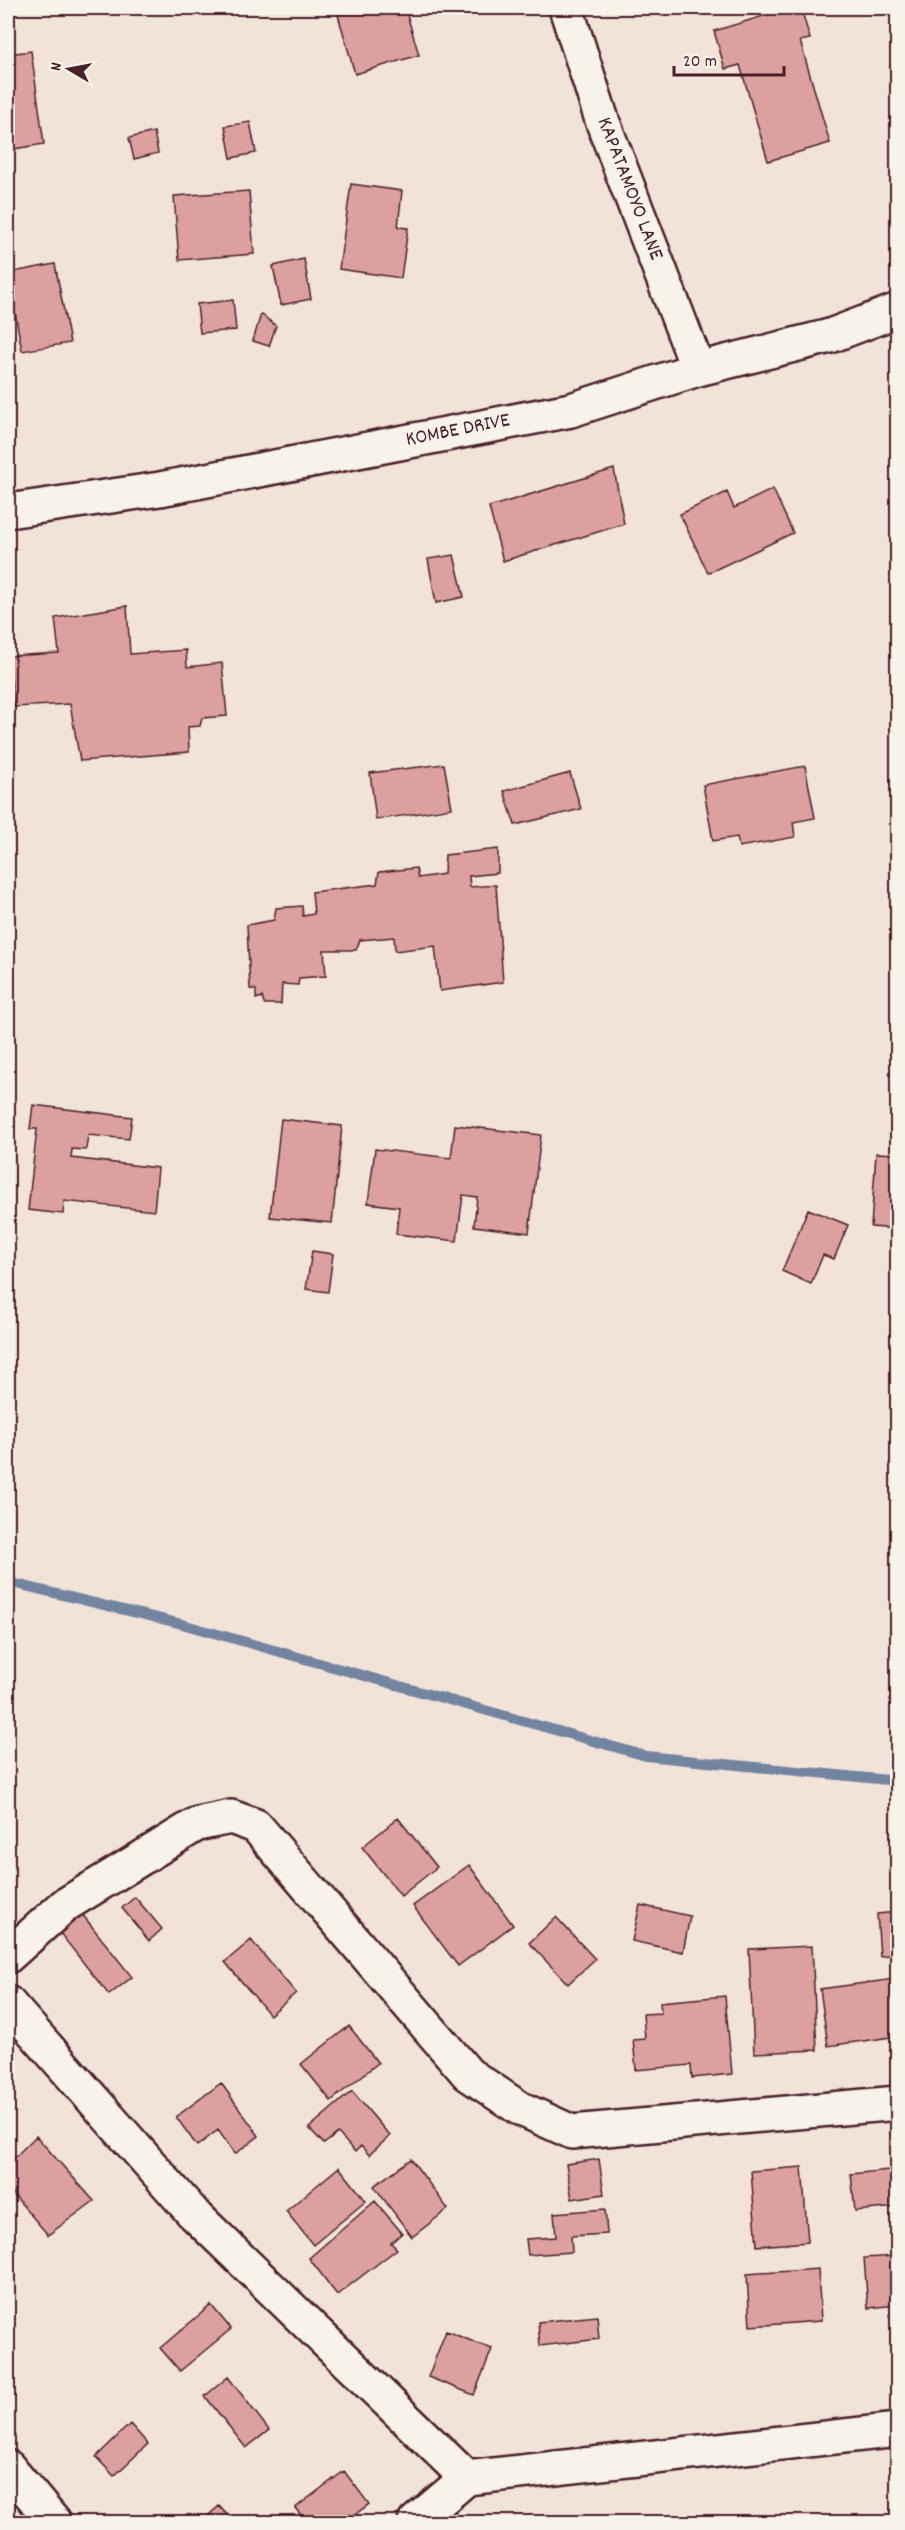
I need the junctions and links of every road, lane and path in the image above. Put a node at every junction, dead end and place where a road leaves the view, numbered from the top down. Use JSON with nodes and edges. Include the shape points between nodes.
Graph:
{"nodes":[{"id":1,"x":566,"y":8,"type":"edge"},
{"id":2,"x":897,"y":310,"type":"edge"},
{"id":3,"x":698,"y":369,"type":"junction"},
{"id":4,"x":8,"y":511,"type":"edge"},
{"id":5,"x":8,"y":1956,"type":"edge"},
{"id":6,"x":8,"y":2003,"type":"edge"},
{"id":7,"x":897,"y":2103,"type":"edge"},
{"id":8,"x":897,"y":2430,"type":"edge"},
{"id":9,"x":8,"y":2467,"type":"edge"},
{"id":10,"x":467,"y":2478,"type":"junction"},
{"id":11,"x":54,"y":2523,"type":"edge"},
{"id":12,"x":415,"y":2523,"type":"edge"}],
"edges":[{"from":1,"to":3,"type":"street","name":"KAPATAMOYO LANE","via":[[602,120]]},
{"from":2,"to":3,"type":"street","name":"KOMBE DRIVE","via":[[830,336]]},
{"from":3,"to":4,"type":"street","name":"KOMBE DRIVE","via":[[570,410],[160,489]]},
{"from":5,"to":7,"type":"street","via":[[65,1905],[197,1824],[231,1817],[256,1826],[468,2074],[519,2108],[572,2132]]},
{"from":6,"to":10,"type":"street","via":[[192,2212]]},
{"from":8,"to":10,"type":"street"},
{"from":9,"to":11,"type":"street"},
{"from":10,"to":12,"type":"street"}]}
